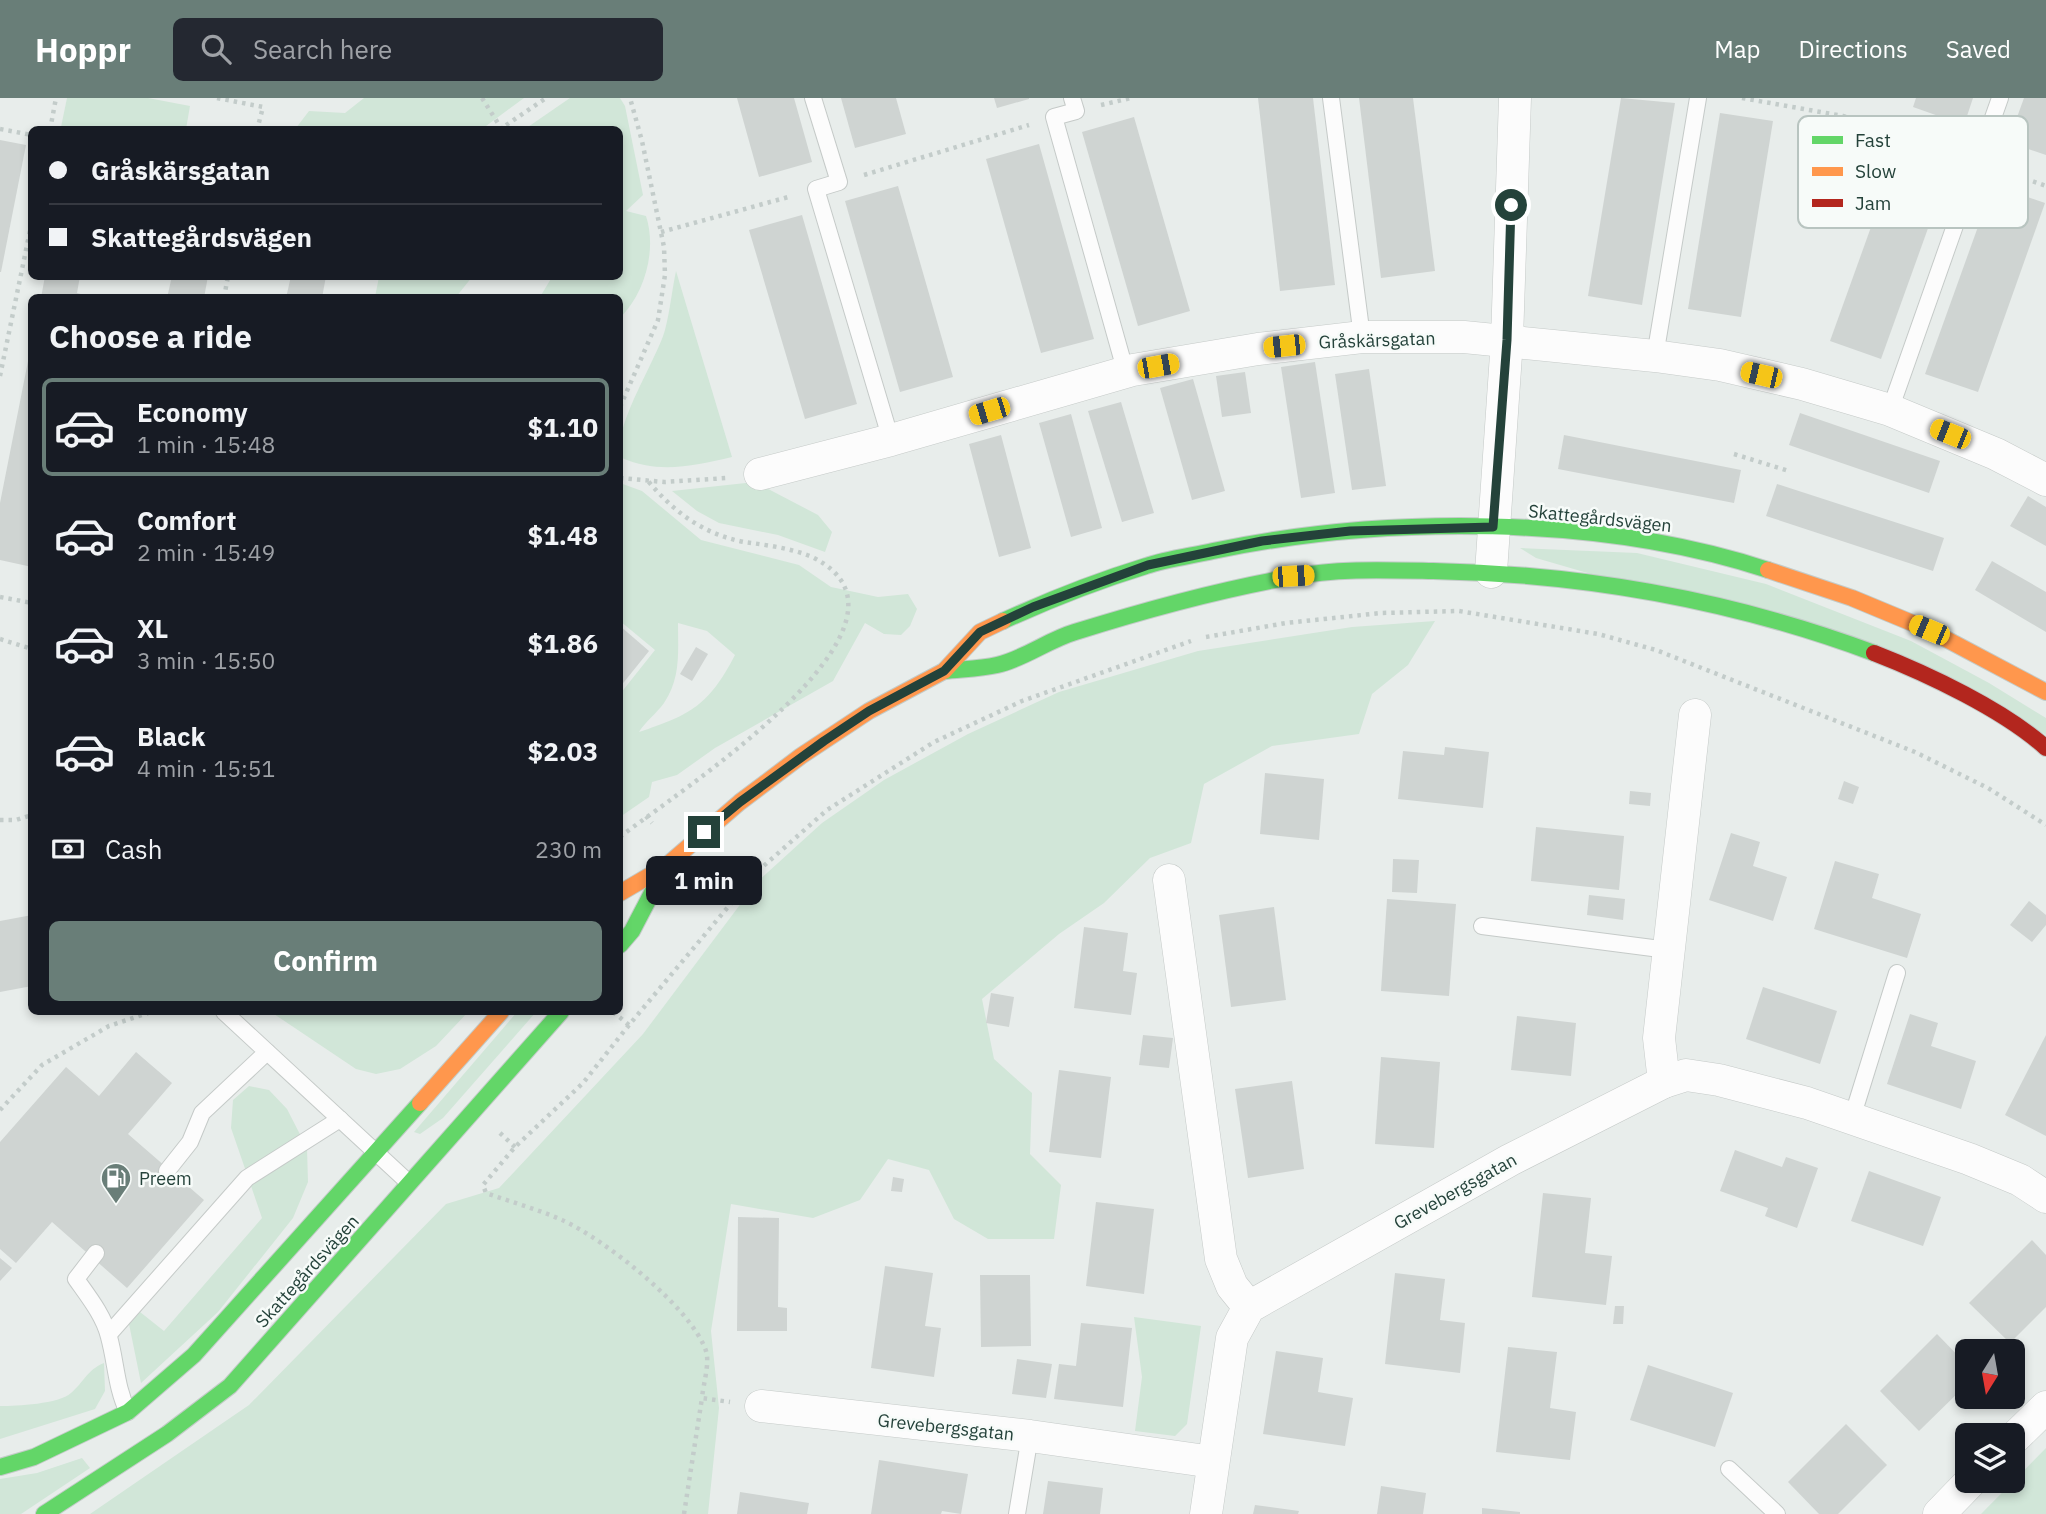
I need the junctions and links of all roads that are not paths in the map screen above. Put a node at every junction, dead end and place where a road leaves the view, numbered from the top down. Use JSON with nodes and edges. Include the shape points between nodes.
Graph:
{"nodes":[{"id":1,"x":813,"y":98,"type":"edge"},
{"id":2,"x":1072,"y":98,"type":"edge"},
{"id":3,"x":1331,"y":98,"type":"edge"},
{"id":4,"x":1514,"y":98,"type":"edge"},
{"id":5,"x":1698,"y":98,"type":"edge"},
{"id":6,"x":2000,"y":98,"type":"edge"},
{"id":7,"x":1994,"y":116,"type":"edge"},
{"id":8,"x":1955,"y":228,"type":"edge"},
{"id":9,"x":1362,"y":337,"type":"junction"},
{"id":10,"x":1507,"y":340,"type":"junction"},
{"id":11,"x":1656,"y":356,"type":"junction"},
{"id":12,"x":1126,"y":373,"type":"junction"},
{"id":13,"x":1890,"y":410,"type":"junction"},
{"id":14,"x":891,"y":440,"type":"junction"},
{"id":15,"x":745,"y":476,"type":"road end"},
{"id":16,"x":2046,"y":480,"type":"edge"},
{"id":17,"x":1493,"y":527,"type":"junction"},
{"id":18,"x":1491,"y":572,"type":"junction"},
{"id":19,"x":944,"y":671,"type":"junction"},
{"id":20,"x":2046,"y":692,"type":"edge"},
{"id":21,"x":1695,"y":715,"type":"dead end"},
{"id":22,"x":2046,"y":748,"type":"edge"},
{"id":23,"x":666,"y":866,"type":"junction"},
{"id":24,"x":1169,"y":880,"type":"dead end"},
{"id":25,"x":623,"y":891,"type":"edge"},
{"id":26,"x":1482,"y":926,"type":"dead end"},
{"id":27,"x":623,"y":942,"type":"edge"},
{"id":28,"x":1668,"y":950,"type":"junction"},
{"id":29,"x":1897,"y":973,"type":"dead end"},
{"id":30,"x":227,"y":1015,"type":"edge"},
{"id":31,"x":498,"y":1015,"type":"edge"},
{"id":32,"x":558,"y":1015,"type":"edge"},
{"id":33,"x":267,"y":1052,"type":"junction"},
{"id":34,"x":1664,"y":1082,"type":"junction"},
{"id":35,"x":1852,"y":1118,"type":"junction"},
{"id":36,"x":340,"y":1119,"type":"junction"},
{"id":37,"x":374,"y":1152,"type":"junction"},
{"id":38,"x":167,"y":1171,"type":"dead end"},
{"id":39,"x":411,"y":1185,"type":"junction"},
{"id":40,"x":2046,"y":1197,"type":"edge"},
{"id":41,"x":96,"y":1253,"type":"dead end"},
{"id":42,"x":1249,"y":1307,"type":"junction"},
{"id":43,"x":109,"y":1334,"type":"junction"},
{"id":44,"x":761,"y":1406,"type":"road end"},
{"id":45,"x":2046,"y":1407,"type":"edge"},
{"id":46,"x":128,"y":1412,"type":"junction"},
{"id":47,"x":2025,"y":1427,"type":"edge"},
{"id":48,"x":1030,"y":1436,"type":"junction"},
{"id":49,"x":1213,"y":1462,"type":"junction"},
{"id":50,"x":0,"y":1466,"type":"edge"},
{"id":51,"x":1729,"y":1469,"type":"dead end"},
{"id":52,"x":1959,"y":1493,"type":"edge"},
{"id":53,"x":44,"y":1514,"type":"edge"},
{"id":54,"x":1017,"y":1514,"type":"edge"},
{"id":55,"x":1206,"y":1514,"type":"edge"},
{"id":56,"x":1777,"y":1514,"type":"edge"},
{"id":57,"x":1939,"y":1514,"type":"edge"}],
"edges":[{"from":1,"to":14,"type":"lane","via":[[839,182],[816,189]]},
{"from":2,"to":12,"type":"lane","via":[[1076,111],[1054,117]]},
{"from":3,"to":9,"type":"lane"},
{"from":4,"to":10,"type":"street"},
{"from":5,"to":11,"type":"lane"},
{"from":6,"to":7,"type":"lane"},
{"from":8,"to":13,"type":"lane"},
{"from":9,"to":10,"type":"street","name":"Gråskärsgatan"},
{"from":9,"to":12,"type":"street","name":"Gråskärsgatan","via":[[1258,349]]},
{"from":10,"to":11,"type":"street","name":"Gråskärsgatan"},
{"from":10,"to":17,"type":"street"},
{"from":11,"to":13,"type":"street","name":"Gråskärsgatan","via":[[1732,368]]},
{"from":12,"to":14,"type":"street","name":"Gråskärsgatan"},
{"from":13,"to":16,"type":"street","name":"Gråskärsgatan"},
{"from":14,"to":15,"type":"street","name":"Gråskärsgatan"},
{"from":17,"to":18,"type":"street"},
{"from":17,"to":19,"type":"street","name":"Skattegårdsvägen","via":[[1350,531],[1262,541],[1148,565],[1033,607],[980,632]]},
{"from":17,"to":20,"type":"street","name":"Skattegårdsvägen","via":[[1623,537],[1713,552],[1852,597],[1929,630]]},
{"from":18,"to":19,"type":"street","name":"Skattegårdsvägen","via":[[1394,570],[1293,576],[1071,633],[998,665]]},
{"from":18,"to":22,"type":"street","name":"Skattegårdsvägen","via":[[1651,590],[1810,629],[1908,666],[2025,729]]},
{"from":19,"to":23,"type":"street","name":"Skattegårdsvägen","via":[[869,711],[801,756]]},
{"from":21,"to":28,"type":"street"},
{"from":23,"to":25,"type":"street","name":"Skattegårdsvägen"},
{"from":23,"to":27,"type":"street","name":"Skattegårdsvägen"},
{"from":24,"to":42,"type":"street","via":[[1221,1259],[1232,1286]]},
{"from":26,"to":28,"type":"lane"},
{"from":28,"to":34,"type":"street","via":[[1659,1038]]},
{"from":29,"to":35,"type":"lane"},
{"from":30,"to":33,"type":"lane"},
{"from":31,"to":37,"type":"street","name":"Skattegårdsvägen"},
{"from":32,"to":39,"type":"street","name":"Skattegårdsvägen"},
{"from":33,"to":36,"type":"lane"},
{"from":33,"to":38,"type":"lane","via":[[202,1113],[190,1142]]},
{"from":34,"to":35,"type":"street","name":"Grevebergsgatan","via":[[1686,1075],[1719,1080]]},
{"from":34,"to":42,"type":"street","name":"Grevebergsgatan","via":[[1510,1160]]},
{"from":35,"to":40,"type":"street","name":"Grevebergsgatan","via":[[1969,1159],[2020,1180]]},
{"from":36,"to":37,"type":"lane"},
{"from":36,"to":43,"type":"lane","via":[[247,1178]]},
{"from":37,"to":39,"type":"lane"},
{"from":37,"to":46,"type":"street","name":"Skattegårdsvägen","via":[[194,1355]]},
{"from":39,"to":53,"type":"street","name":"Skattegårdsvägen","via":[[230,1386],[167,1434]]},
{"from":41,"to":43,"type":"lane","via":[[76,1279]]},
{"from":42,"to":49,"type":"street","via":[[1232,1338]]},
{"from":43,"to":46,"type":"lane","via":[[120,1395]]},
{"from":44,"to":48,"type":"street","name":"Grevebergsgatan"},
{"from":45,"to":47,"type":"street"},
{"from":46,"to":50,"type":"street","name":"Skattegårdsvägen","via":[[45,1452]]},
{"from":48,"to":49,"type":"street","name":"Grevebergsgatan"},
{"from":48,"to":54,"type":"lane"},
{"from":49,"to":55,"type":"street"},
{"from":51,"to":56,"type":"lane"},
{"from":52,"to":57,"type":"street"}]}
